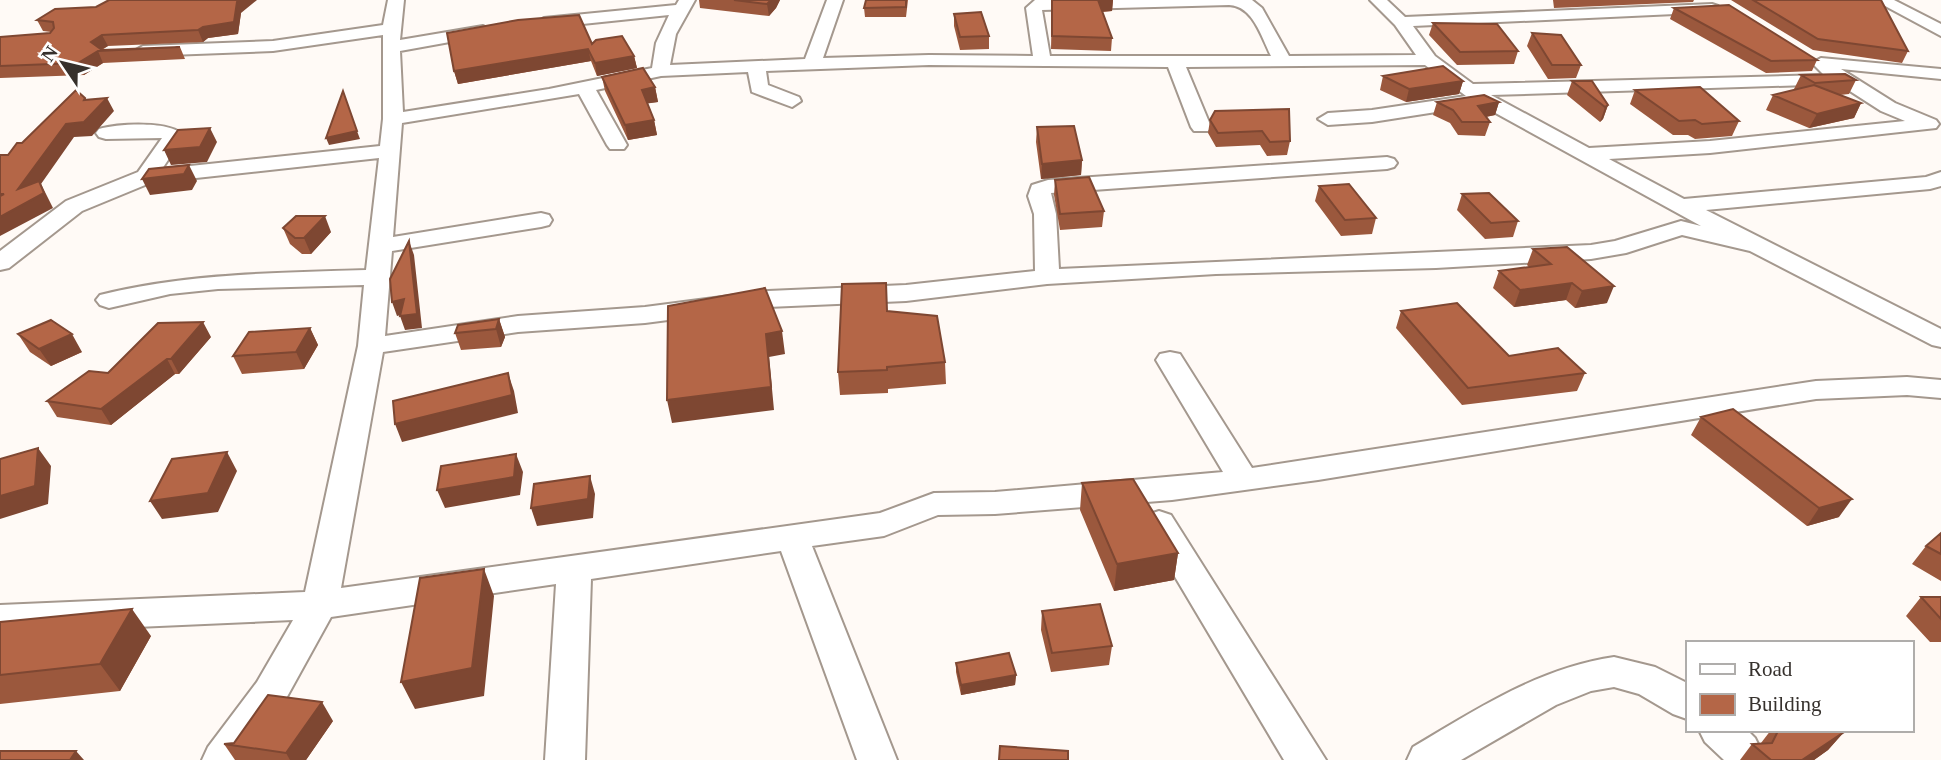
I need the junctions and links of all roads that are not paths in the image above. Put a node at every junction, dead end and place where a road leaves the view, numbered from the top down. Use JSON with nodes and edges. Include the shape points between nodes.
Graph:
{"nodes":[{"id":1,"x":396,"y":0,"type":"edge"},
{"id":2,"x":835,"y":0,"type":"edge"},
{"id":3,"x":1378,"y":0,"type":"edge"},
{"id":4,"x":1716,"y":0,"type":"edge"},
{"id":5,"x":1882,"y":0,"type":"edge"},
{"id":6,"x":684,"y":4,"type":"edge"},
{"id":7,"x":1401,"y":22,"type":"junction"},
{"id":8,"x":521,"y":25,"type":"edge"},
{"id":9,"x":495,"y":29,"type":"edge"},
{"id":10,"x":1941,"y":31,"type":"edge"},
{"id":11,"x":391,"y":38,"type":"junction"},
{"id":12,"x":120,"y":53,"type":"edge"},
{"id":13,"x":1282,"y":59,"type":"junction"},
{"id":14,"x":1042,"y":60,"type":"junction"},
{"id":15,"x":1429,"y":60,"type":"junction"},
{"id":16,"x":1175,"y":62,"type":"junction"},
{"id":17,"x":812,"y":65,"type":"junction"},
{"id":18,"x":757,"y":67,"type":"junction"},
{"id":19,"x":661,"y":71,"type":"junction"},
{"id":20,"x":1941,"y":74,"type":"edge"},
{"id":21,"x":1844,"y":79,"type":"junction"},
{"id":22,"x":584,"y":87,"type":"junction"},
{"id":23,"x":1477,"y":95,"type":"junction"},
{"id":24,"x":792,"y":101,"type":"dead end"},
{"id":25,"x":394,"y":119,"type":"junction"},
{"id":26,"x":1328,"y":119,"type":"dead end"},
{"id":27,"x":1935,"y":126,"type":"edge"},
{"id":28,"x":1201,"y":127,"type":"dead end"},
{"id":29,"x":106,"y":132,"type":"dead end"},
{"id":30,"x":617,"y":145,"type":"dead end"},
{"id":31,"x":390,"y":151,"type":"junction"},
{"id":32,"x":1586,"y":153,"type":"junction"},
{"id":33,"x":1387,"y":163,"type":"dead end"},
{"id":34,"x":146,"y":177,"type":"junction"},
{"id":35,"x":1941,"y":178,"type":"edge"},
{"id":36,"x":1681,"y":214,"type":"junction"},
{"id":37,"x":541,"y":220,"type":"dead end"},
{"id":38,"x":381,"y":246,"type":"junction"},
{"id":39,"x":0,"y":263,"type":"edge"},
{"id":40,"x":378,"y":277,"type":"junction"},
{"id":41,"x":1047,"y":277,"type":"junction"},
{"id":42,"x":109,"y":300,"type":"dead end"},
{"id":43,"x":1941,"y":339,"type":"edge"},
{"id":44,"x":371,"y":346,"type":"junction"},
{"id":45,"x":1170,"y":360,"type":"dead end"},
{"id":46,"x":1941,"y":389,"type":"edge"},
{"id":47,"x":1243,"y":479,"type":"junction"},
{"id":48,"x":1139,"y":491,"type":"junction"},
{"id":49,"x":792,"y":537,"type":"junction"},
{"id":50,"x":574,"y":569,"type":"junction"},
{"id":51,"x":320,"y":605,"type":"junction"},
{"id":52,"x":0,"y":619,"type":"edge"},
{"id":53,"x":1686,"y":702,"type":"edge"},
{"id":54,"x":222,"y":760,"type":"edge"},
{"id":55,"x":565,"y":760,"type":"edge"},
{"id":56,"x":877,"y":760,"type":"edge"},
{"id":57,"x":1306,"y":760,"type":"edge"},
{"id":58,"x":1427,"y":760,"type":"edge"}],
"edges":[{"from":1,"to":11,"type":"street"},
{"from":2,"to":17,"type":"street"},
{"from":3,"to":7,"type":"street"},
{"from":4,"to":7,"type":"street","via":[[1729,8]]},
{"from":5,"to":10,"type":"street"},
{"from":6,"to":8,"type":"street"},
{"from":6,"to":19,"type":"street","via":[[660,58]]},
{"from":7,"to":15,"type":"street"},
{"from":9,"to":11,"type":"street"},
{"from":11,"to":12,"type":"street"},
{"from":11,"to":25,"type":"street"},
{"from":13,"to":14,"type":"street","via":[[1251,4],[1222,0],[1041,3],[1034,8]]},
{"from":13,"to":15,"type":"street"},
{"from":13,"to":16,"type":"street"},
{"from":14,"to":16,"type":"street"},
{"from":14,"to":17,"type":"street"},
{"from":15,"to":23,"type":"street"},
{"from":16,"to":28,"type":"street"},
{"from":17,"to":18,"type":"street"},
{"from":18,"to":19,"type":"street"},
{"from":18,"to":24,"type":"street","via":[[759,88]]},
{"from":19,"to":22,"type":"street"},
{"from":20,"to":21,"type":"street","via":[[1813,59]]},
{"from":21,"to":23,"type":"street"},
{"from":21,"to":27,"type":"street","via":[[1888,107]]},
{"from":22,"to":25,"type":"street"},
{"from":22,"to":30,"type":"street"},
{"from":23,"to":26,"type":"street","via":[[1372,116]]},
{"from":23,"to":32,"type":"street"},
{"from":25,"to":31,"type":"street"},
{"from":27,"to":32,"type":"street","via":[[1710,147]]},
{"from":29,"to":34,"type":"street","via":[[162,131],[174,136]]},
{"from":31,"to":34,"type":"street"},
{"from":31,"to":38,"type":"street"},
{"from":32,"to":36,"type":"street"},
{"from":33,"to":41,"type":"street","via":[[1048,187],[1040,190],[1039,197],[1045,214]]},
{"from":34,"to":39,"type":"street","via":[[74,206]]},
{"from":35,"to":36,"type":"street"},
{"from":36,"to":41,"type":"street","via":[[1618,248],[1569,253]]},
{"from":36,"to":43,"type":"street"},
{"from":37,"to":38,"type":"street"},
{"from":38,"to":40,"type":"street"},
{"from":40,"to":42,"type":"street","via":[[218,282]]},
{"from":40,"to":44,"type":"street"},
{"from":41,"to":44,"type":"street","via":[[518,324]]},
{"from":44,"to":51,"type":"street"},
{"from":45,"to":47,"type":"street"},
{"from":46,"to":47,"type":"street","via":[[1816,390]]},
{"from":47,"to":48,"type":"street"},
{"from":48,"to":49,"type":"street","via":[[934,504],[884,524]]},
{"from":48,"to":57,"type":"street"},
{"from":49,"to":50,"type":"street"},
{"from":49,"to":56,"type":"street"},
{"from":50,"to":51,"type":"street"},
{"from":50,"to":55,"type":"street"},
{"from":51,"to":52,"type":"street"},
{"from":51,"to":54,"type":"street","via":[[270,693]]},
{"from":53,"to":58,"type":"street","via":[[1644,680],[1617,672],[1574,679]]}]}
